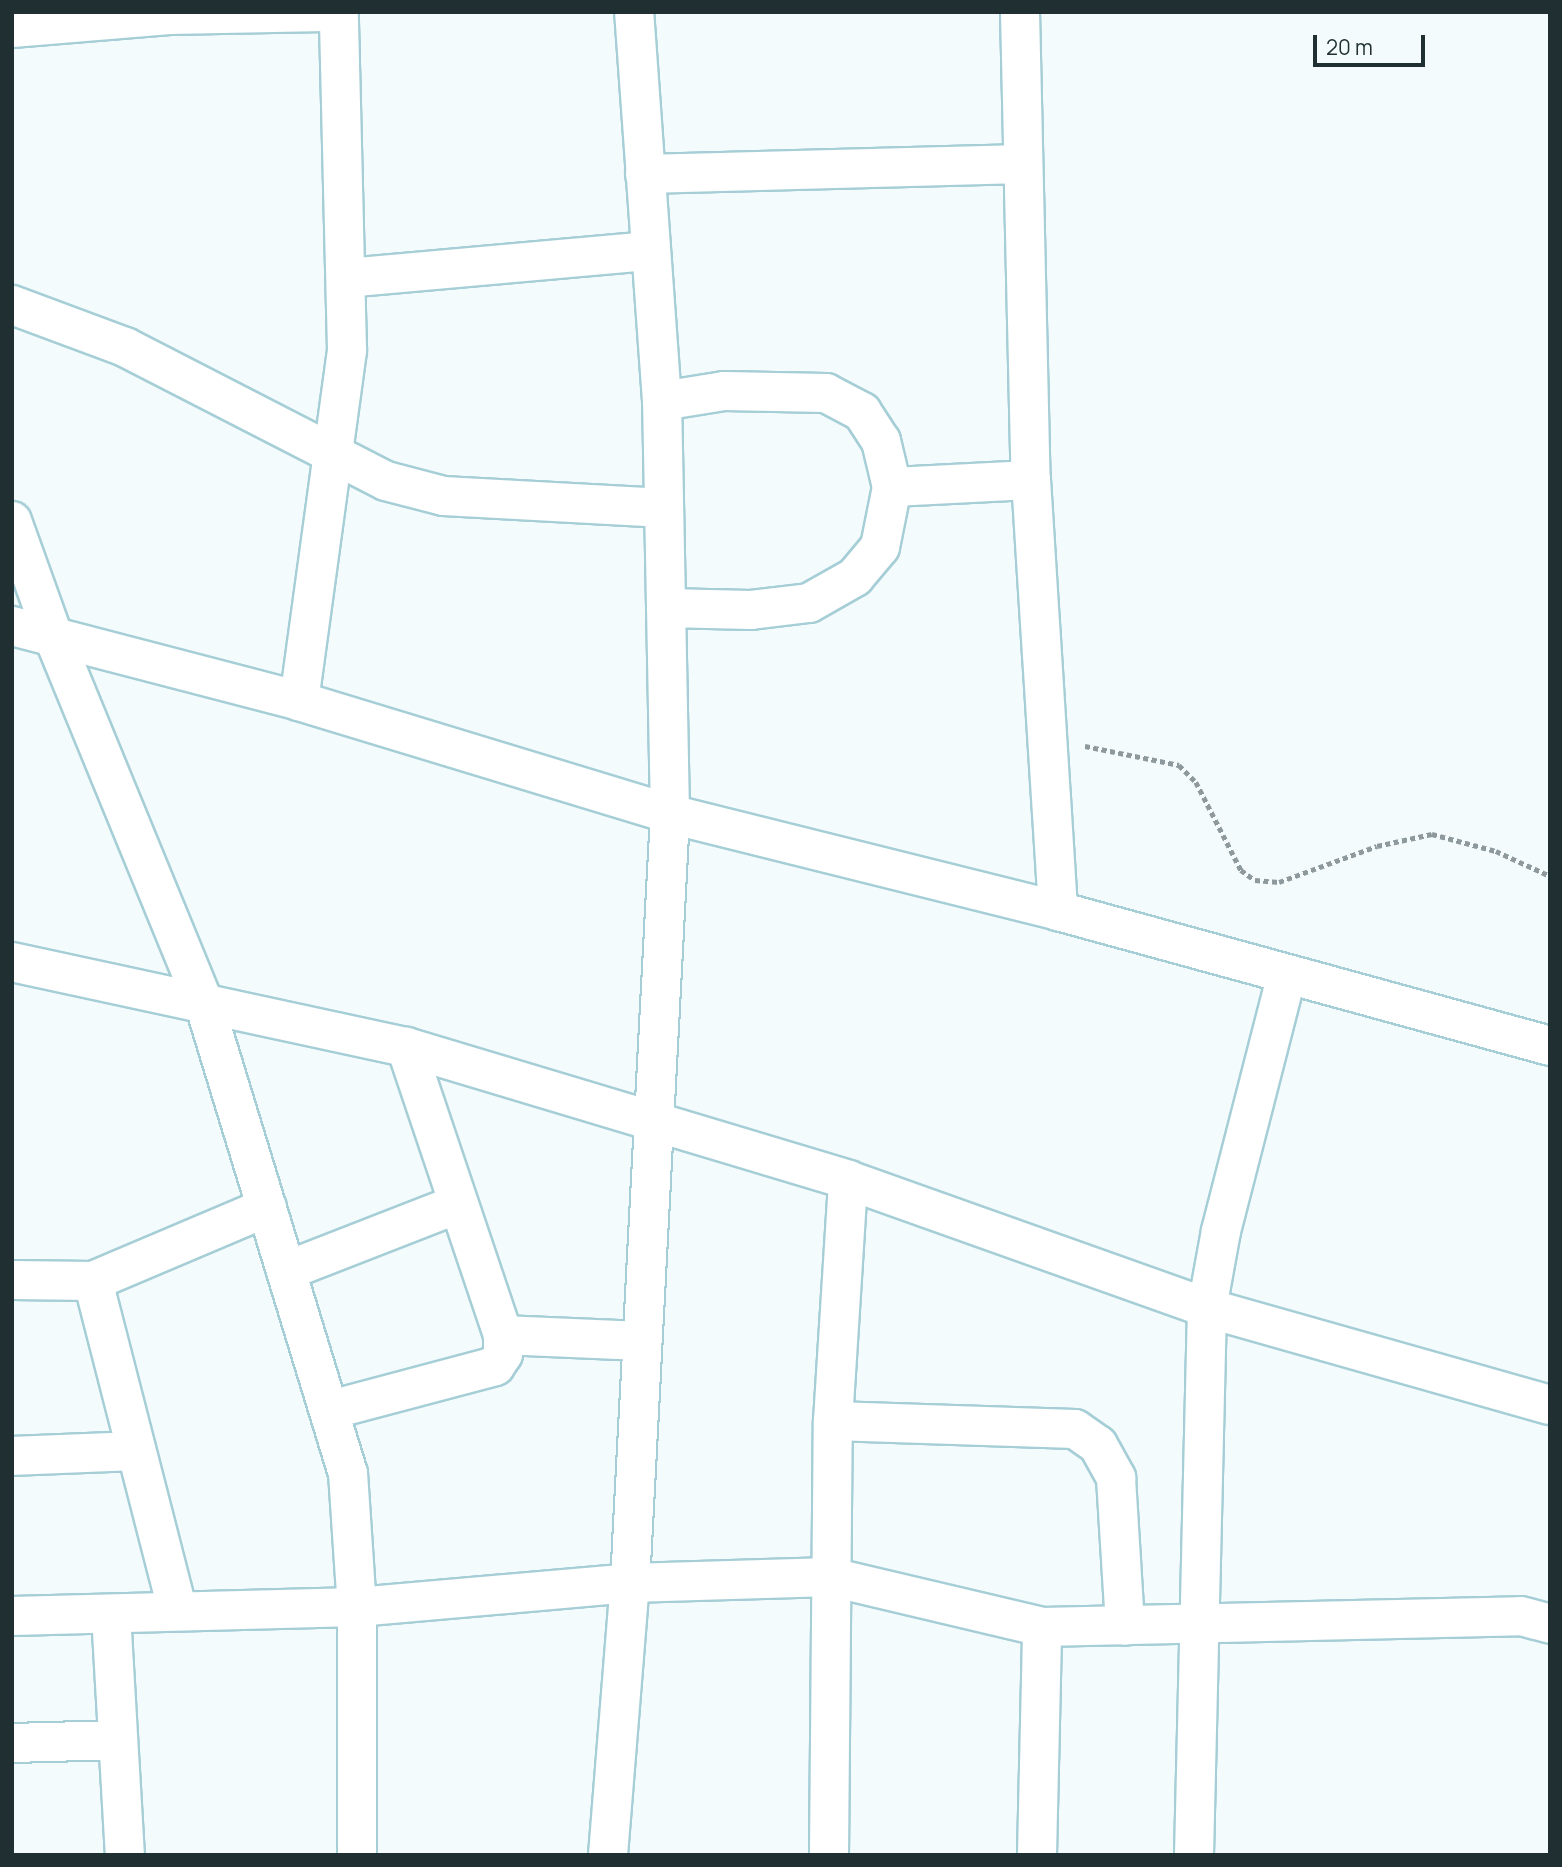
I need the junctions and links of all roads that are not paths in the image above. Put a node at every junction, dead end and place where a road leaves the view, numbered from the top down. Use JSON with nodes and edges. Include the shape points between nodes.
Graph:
{"nodes":[{"id":1,"x":326,"y":12,"type":"edge"},
{"id":2,"x":339,"y":12,"type":"edge"},
{"id":3,"x":634,"y":12,"type":"edge"},
{"id":4,"x":1020,"y":12,"type":"edge"},
{"id":5,"x":169,"y":13,"type":"edge"},
{"id":6,"x":34,"y":22,"type":"edge"},
{"id":7,"x":1023,"y":164,"type":"junction"},
{"id":8,"x":645,"y":174,"type":"junction"},
{"id":9,"x":651,"y":251,"type":"junction"},
{"id":10,"x":347,"y":278,"type":"junction"},
{"id":11,"x":12,"y":305,"type":"edge"},
{"id":12,"x":662,"y":401,"type":"junction"},
{"id":13,"x":335,"y":459,"type":"junction"},
{"id":14,"x":1031,"y":480,"type":"junction"},
{"id":15,"x":892,"y":487,"type":"junction"},
{"id":16,"x":664,"y":508,"type":"junction"},
{"id":17,"x":12,"y":521,"type":"edge"},
{"id":18,"x":666,"y":608,"type":"junction"},
{"id":19,"x":12,"y":626,"type":"edge"},
{"id":20,"x":52,"y":633,"type":"junction"},
{"id":21,"x":299,"y":701,"type":"junction"},
{"id":22,"x":670,"y":814,"type":"junction"},
{"id":23,"x":1058,"y":911,"type":"junction"},
{"id":24,"x":12,"y":962,"type":"edge"},
{"id":25,"x":1287,"y":974,"type":"junction"},
{"id":26,"x":205,"y":1006,"type":"junction"},
{"id":27,"x":1550,"y":1046,"type":"edge"},
{"id":28,"x":406,"y":1047,"type":"junction"},
{"id":29,"x":653,"y":1120,"type":"junction"},
{"id":30,"x":848,"y":1180,"type":"junction"},
{"id":31,"x":458,"y":1204,"type":"junction"},
{"id":32,"x":267,"y":1207,"type":"junction"},
{"id":33,"x":286,"y":1271,"type":"junction"},
{"id":34,"x":12,"y":1280,"type":"edge"},
{"id":35,"x":93,"y":1281,"type":"junction"},
{"id":36,"x":1207,"y":1308,"type":"junction"},
{"id":37,"x":503,"y":1335,"type":"junction"},
{"id":38,"x":640,"y":1340,"type":"junction"},
{"id":39,"x":1550,"y":1405,"type":"edge"},
{"id":40,"x":330,"y":1410,"type":"junction"},
{"id":41,"x":833,"y":1421,"type":"junction"},
{"id":42,"x":136,"y":1451,"type":"junction"},
{"id":43,"x":12,"y":1456,"type":"edge"},
{"id":44,"x":831,"y":1577,"type":"junction"},
{"id":45,"x":630,"y":1583,"type":"junction"},
{"id":46,"x":356,"y":1607,"type":"junction"},
{"id":47,"x":177,"y":1608,"type":"junction"},
{"id":48,"x":111,"y":1614,"type":"junction"},
{"id":49,"x":12,"y":1616,"type":"edge"},
{"id":50,"x":1550,"y":1624,"type":"edge"},
{"id":51,"x":1199,"y":1625,"type":"junction"},
{"id":52,"x":1125,"y":1626,"type":"junction"},
{"id":53,"x":1042,"y":1627,"type":"junction"},
{"id":54,"x":118,"y":1740,"type":"junction"},
{"id":55,"x":12,"y":1743,"type":"edge"},
{"id":56,"x":125,"y":1855,"type":"edge"},
{"id":57,"x":357,"y":1855,"type":"edge"},
{"id":58,"x":608,"y":1855,"type":"edge"},
{"id":59,"x":829,"y":1855,"type":"edge"},
{"id":60,"x":1037,"y":1855,"type":"edge"},
{"id":61,"x":1194,"y":1855,"type":"edge"}],
"edges":[{"from":1,"to":5,"type":"street"},
{"from":2,"to":10,"type":"street"},
{"from":3,"to":8,"type":"street"},
{"from":4,"to":7,"type":"street"},
{"from":5,"to":6,"type":"street"},
{"from":7,"to":8,"type":"street"},
{"from":7,"to":14,"type":"street"},
{"from":8,"to":9,"type":"street"},
{"from":9,"to":10,"type":"street"},
{"from":9,"to":12,"type":"street"},
{"from":10,"to":13,"type":"street","via":[[347,350]]},
{"from":11,"to":13,"type":"street","via":[[125,347]]},
{"from":12,"to":15,"type":"street","via":[[724,391],[826,393],[862,412],[881,441]]},
{"from":12,"to":16,"type":"street"},
{"from":13,"to":16,"type":"street","via":[[386,481],[444,496]]},
{"from":13,"to":21,"type":"street"},
{"from":14,"to":15,"type":"street"},
{"from":14,"to":23,"type":"street"},
{"from":15,"to":18,"type":"street","via":[[880,547],[855,577],[809,603],[751,610]]},
{"from":16,"to":18,"type":"street"},
{"from":17,"to":20,"type":"street"},
{"from":18,"to":22,"type":"street"},
{"from":19,"to":20,"type":"street"},
{"from":20,"to":21,"type":"street"},
{"from":20,"to":26,"type":"street"},
{"from":21,"to":22,"type":"street"},
{"from":22,"to":23,"type":"street"},
{"from":22,"to":29,"type":"street"},
{"from":23,"to":25,"type":"street"},
{"from":24,"to":26,"type":"street"},
{"from":25,"to":27,"type":"street"},
{"from":25,"to":36,"type":"street","via":[[1220,1231]]},
{"from":26,"to":28,"type":"street"},
{"from":26,"to":32,"type":"street"},
{"from":28,"to":29,"type":"street"},
{"from":28,"to":31,"type":"street"},
{"from":29,"to":30,"type":"street"},
{"from":29,"to":38,"type":"street"},
{"from":30,"to":36,"type":"street"},
{"from":30,"to":41,"type":"street"},
{"from":31,"to":33,"type":"street"},
{"from":31,"to":37,"type":"street"},
{"from":32,"to":33,"type":"street"},
{"from":32,"to":35,"type":"street"},
{"from":33,"to":40,"type":"street"},
{"from":34,"to":35,"type":"street"},
{"from":35,"to":42,"type":"street"},
{"from":36,"to":39,"type":"street"},
{"from":36,"to":51,"type":"street"},
{"from":37,"to":38,"type":"street"},
{"from":37,"to":40,"type":"street","via":[[503,1354],[495,1366]]},
{"from":38,"to":45,"type":"street"},
{"from":40,"to":46,"type":"street","via":[[348,1473]]},
{"from":41,"to":44,"type":"street"},
{"from":41,"to":52,"type":"street","via":[[1041,1425],[1075,1429],[1098,1445],[1116,1478]]},
{"from":42,"to":43,"type":"street"},
{"from":42,"to":47,"type":"street"},
{"from":44,"to":45,"type":"street"},
{"from":44,"to":53,"type":"street"},
{"from":44,"to":59,"type":"street"},
{"from":45,"to":46,"type":"street"},
{"from":45,"to":58,"type":"street"},
{"from":46,"to":47,"type":"street"},
{"from":46,"to":57,"type":"street"},
{"from":47,"to":48,"type":"street"},
{"from":48,"to":49,"type":"street"},
{"from":48,"to":54,"type":"street"},
{"from":50,"to":51,"type":"street","via":[[1521,1616]]},
{"from":51,"to":52,"type":"street"},
{"from":51,"to":61,"type":"street"},
{"from":52,"to":53,"type":"street"},
{"from":53,"to":60,"type":"street"},
{"from":54,"to":55,"type":"street"},
{"from":54,"to":56,"type":"street"}]}
